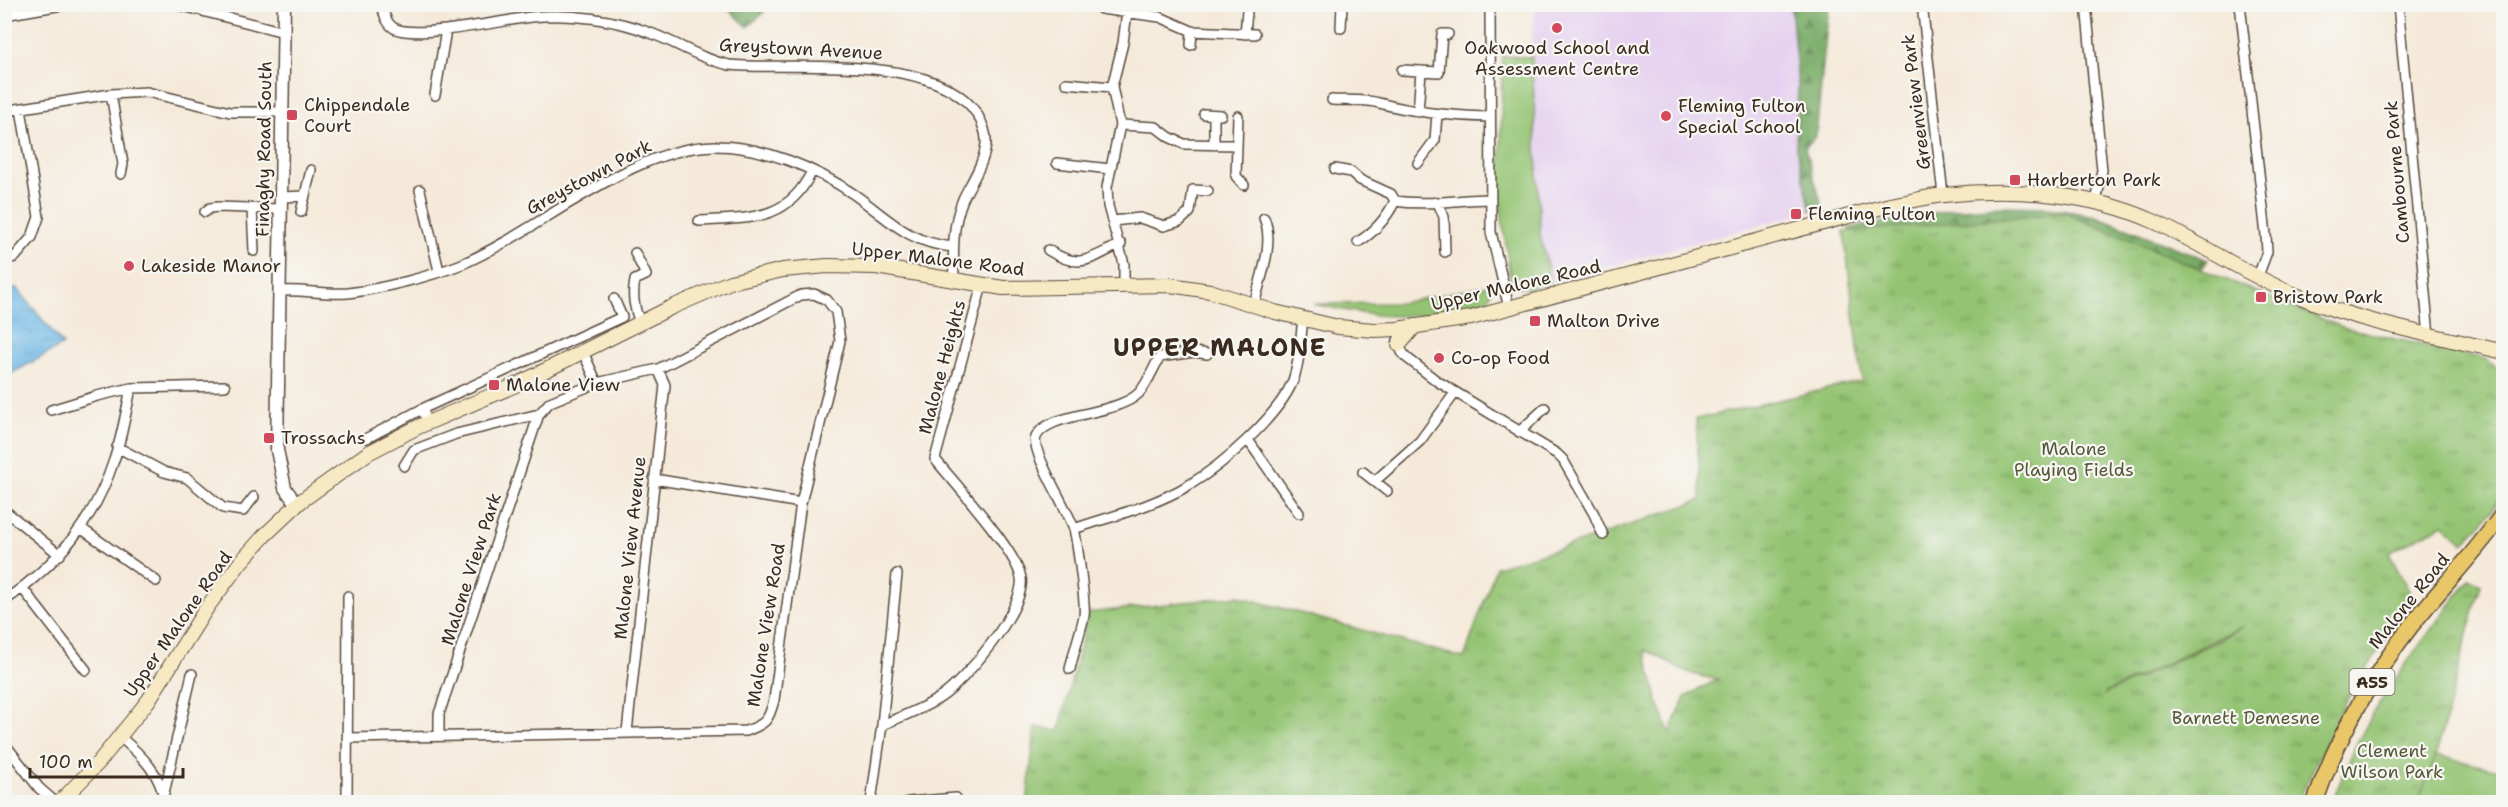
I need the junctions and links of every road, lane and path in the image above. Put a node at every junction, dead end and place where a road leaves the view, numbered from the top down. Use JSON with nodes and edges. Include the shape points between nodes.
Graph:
{"nodes":[{"id":1,"x":68,"y":4,"type":"edge"},
{"id":2,"x":175,"y":4,"type":"edge"},
{"id":3,"x":284,"y":4,"type":"edge"},
{"id":4,"x":382,"y":4,"type":"edge"},
{"id":5,"x":1342,"y":4,"type":"edge"},
{"id":6,"x":1490,"y":4,"type":"edge"},
{"id":7,"x":1922,"y":4,"type":"edge"},
{"id":8,"x":2086,"y":4,"type":"edge"},
{"id":9,"x":2240,"y":4,"type":"edge"},
{"id":10,"x":2398,"y":4,"type":"edge"},
{"id":11,"x":20,"y":9,"type":"edge"},
{"id":12,"x":1101,"y":9,"type":"dead end"},
{"id":13,"x":1247,"y":11,"type":"dead end"},
{"id":14,"x":1127,"y":12,"type":"junction"},
{"id":15,"x":4,"y":15,"type":"edge"},
{"id":16,"x":1341,"y":28,"type":"dead end"},
{"id":17,"x":446,"y":30,"type":"junction"},
{"id":18,"x":1192,"y":31,"type":"junction"},
{"id":19,"x":284,"y":32,"type":"junction"},
{"id":20,"x":1448,"y":34,"type":"dead end"},
{"id":21,"x":1191,"y":45,"type":"dead end"},
{"id":22,"x":1402,"y":70,"type":"dead end"},
{"id":23,"x":1421,"y":71,"type":"junction"},
{"id":24,"x":1070,"y":81,"type":"dead end"},
{"id":25,"x":1112,"y":87,"type":"junction"},
{"id":26,"x":111,"y":94,"type":"junction"},
{"id":27,"x":435,"y":95,"type":"dead end"},
{"id":28,"x":1332,"y":100,"type":"dead end"},
{"id":29,"x":21,"y":109,"type":"junction"},
{"id":30,"x":4,"y":111,"type":"edge"},
{"id":31,"x":282,"y":112,"type":"junction"},
{"id":32,"x":1418,"y":112,"type":"junction"},
{"id":33,"x":1437,"y":114,"type":"junction"},
{"id":34,"x":1213,"y":115,"type":"dead end"},
{"id":35,"x":1239,"y":116,"type":"dead end"},
{"id":36,"x":1489,"y":117,"type":"junction"},
{"id":37,"x":1120,"y":125,"type":"junction"},
{"id":38,"x":1214,"y":145,"type":"junction"},
{"id":39,"x":1237,"y":145,"type":"junction"},
{"id":40,"x":1062,"y":160,"type":"dead end"},
{"id":41,"x":1418,"y":163,"type":"dead end"},
{"id":42,"x":1110,"y":168,"type":"junction"},
{"id":43,"x":1335,"y":169,"type":"dead end"},
{"id":44,"x":311,"y":170,"type":"dead end"},
{"id":45,"x":812,"y":171,"type":"junction"},
{"id":46,"x":121,"y":174,"type":"dead end"},
{"id":47,"x":1244,"y":184,"type":"dead end"},
{"id":48,"x":420,"y":190,"type":"dead end"},
{"id":49,"x":1208,"y":191,"type":"dead end"},
{"id":50,"x":1943,"y":195,"type":"junction"},
{"id":51,"x":305,"y":196,"type":"junction"},
{"id":52,"x":1491,"y":198,"type":"junction"},
{"id":53,"x":1395,"y":201,"type":"junction"},
{"id":54,"x":282,"y":203,"type":"junction"},
{"id":55,"x":1438,"y":203,"type":"junction"},
{"id":56,"x":2096,"y":203,"type":"junction"},
{"id":57,"x":252,"y":208,"type":"junction"},
{"id":58,"x":205,"y":212,"type":"dead end"},
{"id":59,"x":301,"y":212,"type":"dead end"},
{"id":60,"x":1264,"y":218,"type":"dead end"},
{"id":61,"x":1113,"y":221,"type":"junction"},
{"id":62,"x":699,"y":222,"type":"dead end"},
{"id":63,"x":1358,"y":242,"type":"dead end"},
{"id":64,"x":1120,"y":244,"type":"junction"},
{"id":65,"x":953,"y":247,"type":"junction"},
{"id":66,"x":1048,"y":250,"type":"dead end"},
{"id":67,"x":254,"y":251,"type":"dead end"},
{"id":68,"x":1444,"y":252,"type":"dead end"},
{"id":69,"x":635,"y":253,"type":"dead end"},
{"id":70,"x":4,"y":259,"type":"edge"},
{"id":71,"x":439,"y":271,"type":"junction"},
{"id":72,"x":2258,"y":276,"type":"junction"},
{"id":73,"x":954,"y":280,"type":"junction"},
{"id":74,"x":982,"y":285,"type":"junction"},
{"id":75,"x":1124,"y":285,"type":"junction"},
{"id":76,"x":280,"y":291,"type":"junction"},
{"id":77,"x":614,"y":299,"type":"dead end"},
{"id":78,"x":1254,"y":305,"type":"junction"},
{"id":79,"x":1509,"y":308,"type":"junction"},
{"id":80,"x":1303,"y":320,"type":"junction"},
{"id":81,"x":640,"y":323,"type":"junction"},
{"id":82,"x":1415,"y":326,"type":"junction"},
{"id":83,"x":1397,"y":329,"type":"junction"},
{"id":84,"x":2429,"y":336,"type":"junction"},
{"id":85,"x":1399,"y":345,"type":"junction"},
{"id":86,"x":582,"y":352,"type":"junction"},
{"id":87,"x":2504,"y":352,"type":"edge"},
{"id":88,"x":1207,"y":354,"type":"dead end"},
{"id":89,"x":658,"y":369,"type":"junction"},
{"id":90,"x":597,"y":383,"type":"junction"},
{"id":91,"x":225,"y":386,"type":"dead end"},
{"id":92,"x":131,"y":388,"type":"junction"},
{"id":93,"x":1455,"y":393,"type":"junction"},
{"id":94,"x":1545,"y":408,"type":"dead end"},
{"id":95,"x":422,"y":409,"type":"junction"},
{"id":96,"x":51,"y":410,"type":"dead end"},
{"id":97,"x":539,"y":414,"type":"junction"},
{"id":98,"x":428,"y":423,"type":"junction"},
{"id":99,"x":1519,"y":432,"type":"junction"},
{"id":100,"x":367,"y":438,"type":"dead end"},
{"id":101,"x":1248,"y":440,"type":"junction"},
{"id":102,"x":117,"y":447,"type":"junction"},
{"id":103,"x":404,"y":466,"type":"dead end"},
{"id":104,"x":1363,"y":472,"type":"dead end"},
{"id":105,"x":654,"y":479,"type":"junction"},
{"id":106,"x":1375,"y":482,"type":"junction"},
{"id":107,"x":1387,"y":491,"type":"dead end"},
{"id":108,"x":254,"y":497,"type":"dead end"},
{"id":109,"x":801,"y":503,"type":"junction"},
{"id":110,"x":297,"y":505,"type":"junction"},
{"id":111,"x":4,"y":510,"type":"edge"},
{"id":112,"x":2504,"y":512,"type":"edge"},
{"id":113,"x":1299,"y":513,"type":"dead end"},
{"id":114,"x":82,"y":529,"type":"junction"},
{"id":115,"x":1074,"y":529,"type":"junction"},
{"id":116,"x":2504,"y":531,"type":"edge"},
{"id":117,"x":1603,"y":535,"type":"dead end"},
{"id":118,"x":2473,"y":554,"type":"junction"},
{"id":119,"x":60,"y":555,"type":"junction"},
{"id":120,"x":897,"y":574,"type":"dead end"},
{"id":121,"x":156,"y":581,"type":"dead end"},
{"id":122,"x":22,"y":589,"type":"junction"},
{"id":123,"x":348,"y":596,"type":"dead end"},
{"id":124,"x":4,"y":602,"type":"edge"},
{"id":125,"x":1070,"y":669,"type":"dead end"},
{"id":126,"x":86,"y":670,"type":"dead end"},
{"id":127,"x":192,"y":674,"type":"dead end"},
{"id":128,"x":882,"y":725,"type":"junction"},
{"id":129,"x":627,"y":732,"type":"junction"},
{"id":130,"x":439,"y":735,"type":"junction"},
{"id":131,"x":119,"y":736,"type":"junction"},
{"id":132,"x":347,"y":738,"type":"junction"},
{"id":133,"x":4,"y":743,"type":"edge"},
{"id":134,"x":164,"y":798,"type":"edge"},
{"id":135,"x":956,"y":798,"type":"dead end"},
{"id":136,"x":55,"y":802,"type":"edge"},
{"id":137,"x":60,"y":802,"type":"edge"},
{"id":138,"x":346,"y":802,"type":"edge"},
{"id":139,"x":872,"y":802,"type":"edge"},
{"id":140,"x":908,"y":802,"type":"edge"},
{"id":141,"x":2315,"y":802,"type":"edge"}],
"edges":[{"from":1,"to":11,"type":"street"},
{"from":2,"to":19,"type":"street"},
{"from":3,"to":19,"type":"street","name":"Finaghy Road South"},
{"from":4,"to":17,"type":"street","name":"Greystown Avenue","via":[[394,28]]},
{"from":5,"to":16,"type":"street"},
{"from":6,"to":36,"type":"street"},
{"from":7,"to":50,"type":"street","name":"Greenview Park"},
{"from":8,"to":56,"type":"street","via":[[2102,170]]},
{"from":9,"to":72,"type":"street","via":[[2266,235],[2267,252]]},
{"from":10,"to":84,"type":"street","name":"Cambourne Park"},
{"from":11,"to":15,"type":"street"},
{"from":12,"to":14,"type":"street"},
{"from":13,"to":18,"type":"street","via":[[1250,34]]},
{"from":14,"to":18,"type":"street","via":[[1160,17]]},
{"from":14,"to":25,"type":"street"},
{"from":17,"to":27,"type":"street"},
{"from":17,"to":65,"type":"street","name":"Greystown Avenue","via":[[532,17],[610,21],[654,34],[710,61],[729,65],[886,70],[945,87],[974,110],[986,135],[983,158],[955,222]]},
{"from":18,"to":21,"type":"street"},
{"from":19,"to":31,"type":"street","name":"Finaghy Road South"},
{"from":20,"to":23,"type":"street","via":[[1442,34],[1439,72]]},
{"from":22,"to":23,"type":"street"},
{"from":23,"to":32,"type":"street"},
{"from":24,"to":25,"type":"street"},
{"from":25,"to":37,"type":"street"},
{"from":26,"to":29,"type":"street"},
{"from":26,"to":31,"type":"street","via":[[147,92],[230,112]]},
{"from":26,"to":46,"type":"street","via":[[123,164]]},
{"from":28,"to":32,"type":"street","via":[[1378,102]]},
{"from":29,"to":30,"type":"street"},
{"from":29,"to":70,"type":"street","via":[[39,217],[32,237],[15,257]]},
{"from":31,"to":54,"type":"street","name":"Finaghy Road South"},
{"from":32,"to":33,"type":"street"},
{"from":33,"to":36,"type":"street"},
{"from":33,"to":41,"type":"street","via":[[1435,140]]},
{"from":34,"to":38,"type":"street"},
{"from":35,"to":39,"type":"street"},
{"from":36,"to":52,"type":"street"},
{"from":37,"to":38,"type":"street","via":[[1156,127],[1184,144]]},
{"from":37,"to":42,"type":"street"},
{"from":38,"to":39,"type":"street"},
{"from":39,"to":47,"type":"street","via":[[1236,176]]},
{"from":40,"to":42,"type":"street"},
{"from":42,"to":61,"type":"street","via":[[1107,196]]},
{"from":43,"to":53,"type":"street","via":[[1351,172],[1390,194]]},
{"from":44,"to":51,"type":"street"},
{"from":45,"to":62,"type":"street","via":[[794,198],[762,217]]},
{"from":45,"to":65,"type":"street","name":"Greystown Park","via":[[856,196],[918,240]]},
{"from":45,"to":71,"type":"street","name":"Greystown Park","via":[[750,150],[716,146],[675,152],[596,188],[488,252]]},
{"from":48,"to":71,"type":"street"},
{"from":49,"to":61,"type":"street","via":[[1193,190],[1190,212],[1180,221],[1164,226],[1140,218]]},
{"from":50,"to":56,"type":"main road","name":"Upper Malone Road","via":[[2020,194]]},
{"from":50,"to":79,"type":"main road","name":"Upper Malone Road","via":[[1825,221]]},
{"from":51,"to":54,"type":"street"},
{"from":51,"to":59,"type":"street"},
{"from":52,"to":55,"type":"street"},
{"from":52,"to":79,"type":"street","via":[[1491,232]]},
{"from":53,"to":55,"type":"street"},
{"from":53,"to":63,"type":"street","via":[[1382,222]]},
{"from":54,"to":57,"type":"street"},
{"from":54,"to":76,"type":"street","name":"Finaghy Road South"},
{"from":55,"to":68,"type":"street","via":[[1444,218]]},
{"from":56,"to":72,"type":"main road","name":"Upper Malone Road","via":[[2151,220]]},
{"from":57,"to":58,"type":"street","via":[[218,207]]},
{"from":57,"to":67,"type":"street"},
{"from":60,"to":78,"type":"street","via":[[1268,228],[1264,266]]},
{"from":61,"to":64,"type":"street"},
{"from":64,"to":66,"type":"street","via":[[1080,263]]},
{"from":64,"to":75,"type":"street"},
{"from":65,"to":73,"type":"street","name":"Greystown Avenue"},
{"from":69,"to":81,"type":"street","via":[[645,275],[635,280],[632,294]]},
{"from":71,"to":76,"type":"street","name":"Greystown Park","via":[[347,293]]},
{"from":72,"to":84,"type":"main road","name":"Upper Malone Road","via":[[2334,310]]},
{"from":73,"to":74,"type":"main road","name":"Upper Malone Road"},
{"from":73,"to":81,"type":"main road","name":"Upper Malone Road","via":[[876,267],[783,270],[730,282]]},
{"from":74,"to":75,"type":"main road","name":"Upper Malone Road"},
{"from":74,"to":128,"type":"street","name":"Malone Heights","via":[[935,459],[998,537],[1022,579],[1016,600],[993,642],[961,680],[922,708]]},
{"from":75,"to":78,"type":"main road","name":"Upper Malone Road","via":[[1191,287]]},
{"from":76,"to":110,"type":"street","name":"Finaghy Road South","via":[[278,450],[285,488]]},
{"from":77,"to":95,"type":"street","via":[[622,317]]},
{"from":78,"to":80,"type":"main road","name":"Upper Malone Road"},
{"from":79,"to":82,"type":"main road","name":"Upper Malone Road"},
{"from":80,"to":83,"type":"main road","name":"Upper Malone Road","via":[[1338,327]]},
{"from":80,"to":101,"type":"street","via":[[1293,380],[1279,404]]},
{"from":81,"to":86,"type":"main road","name":"Upper Malone Road"},
{"from":82,"to":83,"type":"main road","name":"Upper Malone Road"},
{"from":82,"to":85,"type":"main road"},
{"from":83,"to":85,"type":"street"},
{"from":84,"to":87,"type":"main road","name":"Upper Malone Road"},
{"from":85,"to":93,"type":"street","via":[[1407,358]]},
{"from":86,"to":90,"type":"street"},
{"from":86,"to":98,"type":"main road","name":"Upper Malone Road"},
{"from":88,"to":115,"type":"street","via":[[1160,357],[1145,385],[1129,400],[1111,409],[1064,418],[1040,431],[1035,442],[1042,463]]},
{"from":89,"to":90,"type":"street"},
{"from":89,"to":105,"type":"street","name":"Malone View Avenue","via":[[665,385]]},
{"from":89,"to":109,"type":"street","name":"Malone View Road","via":[[801,295],[814,294],[827,300],[836,312],[840,341]]},
{"from":90,"to":97,"type":"street","via":[[550,402]]},
{"from":91,"to":92,"type":"street"},
{"from":92,"to":96,"type":"street"},
{"from":92,"to":102,"type":"street"},
{"from":93,"to":99,"type":"street"},
{"from":93,"to":106,"type":"street","via":[[1420,441]]},
{"from":94,"to":99,"type":"street"},
{"from":95,"to":98,"type":"street"},
{"from":95,"to":100,"type":"street"},
{"from":97,"to":103,"type":"street","via":[[456,434],[414,450]]},
{"from":97,"to":130,"type":"street","name":"Malone View Park","via":[[439,714]]},
{"from":98,"to":110,"type":"main road","name":"Upper Malone Road","via":[[368,453]]},
{"from":99,"to":117,"type":"street","via":[[1563,460]]},
{"from":101,"to":113,"type":"street"},
{"from":101,"to":115,"type":"street","via":[[1189,485],[1138,508]]},
{"from":102,"to":108,"type":"street","via":[[187,478],[223,508],[243,511]]},
{"from":102,"to":114,"type":"street","via":[[103,488]]},
{"from":104,"to":106,"type":"street"},
{"from":105,"to":109,"type":"street"},
{"from":105,"to":129,"type":"street","name":"Malone View Avenue"},
{"from":106,"to":107,"type":"street"},
{"from":109,"to":129,"type":"street","name":"Malone View Road","via":[[770,715],[760,726],[746,731]]},
{"from":110,"to":131,"type":"main road","name":"Upper Malone Road","via":[[234,572],[148,701]]},
{"from":111,"to":119,"type":"street"},
{"from":112,"to":118,"type":"highway","name":"Malone Road","number":"A55"},
{"from":114,"to":119,"type":"street"},
{"from":114,"to":121,"type":"street"},
{"from":115,"to":125,"type":"street","via":[[1084,614]]},
{"from":116,"to":118,"type":"highway","name":"Malone Road","number":"A55"},
{"from":118,"to":141,"type":"highway","name":"Malone Road","number":"A55","via":[[2434,597],[2384,663],[2339,743]]},
{"from":119,"to":122,"type":"street"},
{"from":120,"to":128,"type":"street"},
{"from":122,"to":124,"type":"street"},
{"from":122,"to":126,"type":"street"},
{"from":123,"to":132,"type":"street"},
{"from":127,"to":134,"type":"street"},
{"from":128,"to":139,"type":"street"},
{"from":129,"to":130,"type":"street","name":"Malone View Road"},
{"from":130,"to":132,"type":"street","name":"Malone View Road"},
{"from":131,"to":134,"type":"street","via":[[138,752]]},
{"from":131,"to":137,"type":"main road","name":"Upper Malone Road"},
{"from":132,"to":138,"type":"street"},
{"from":133,"to":136,"type":"street"},
{"from":135,"to":140,"type":"street"}]}
